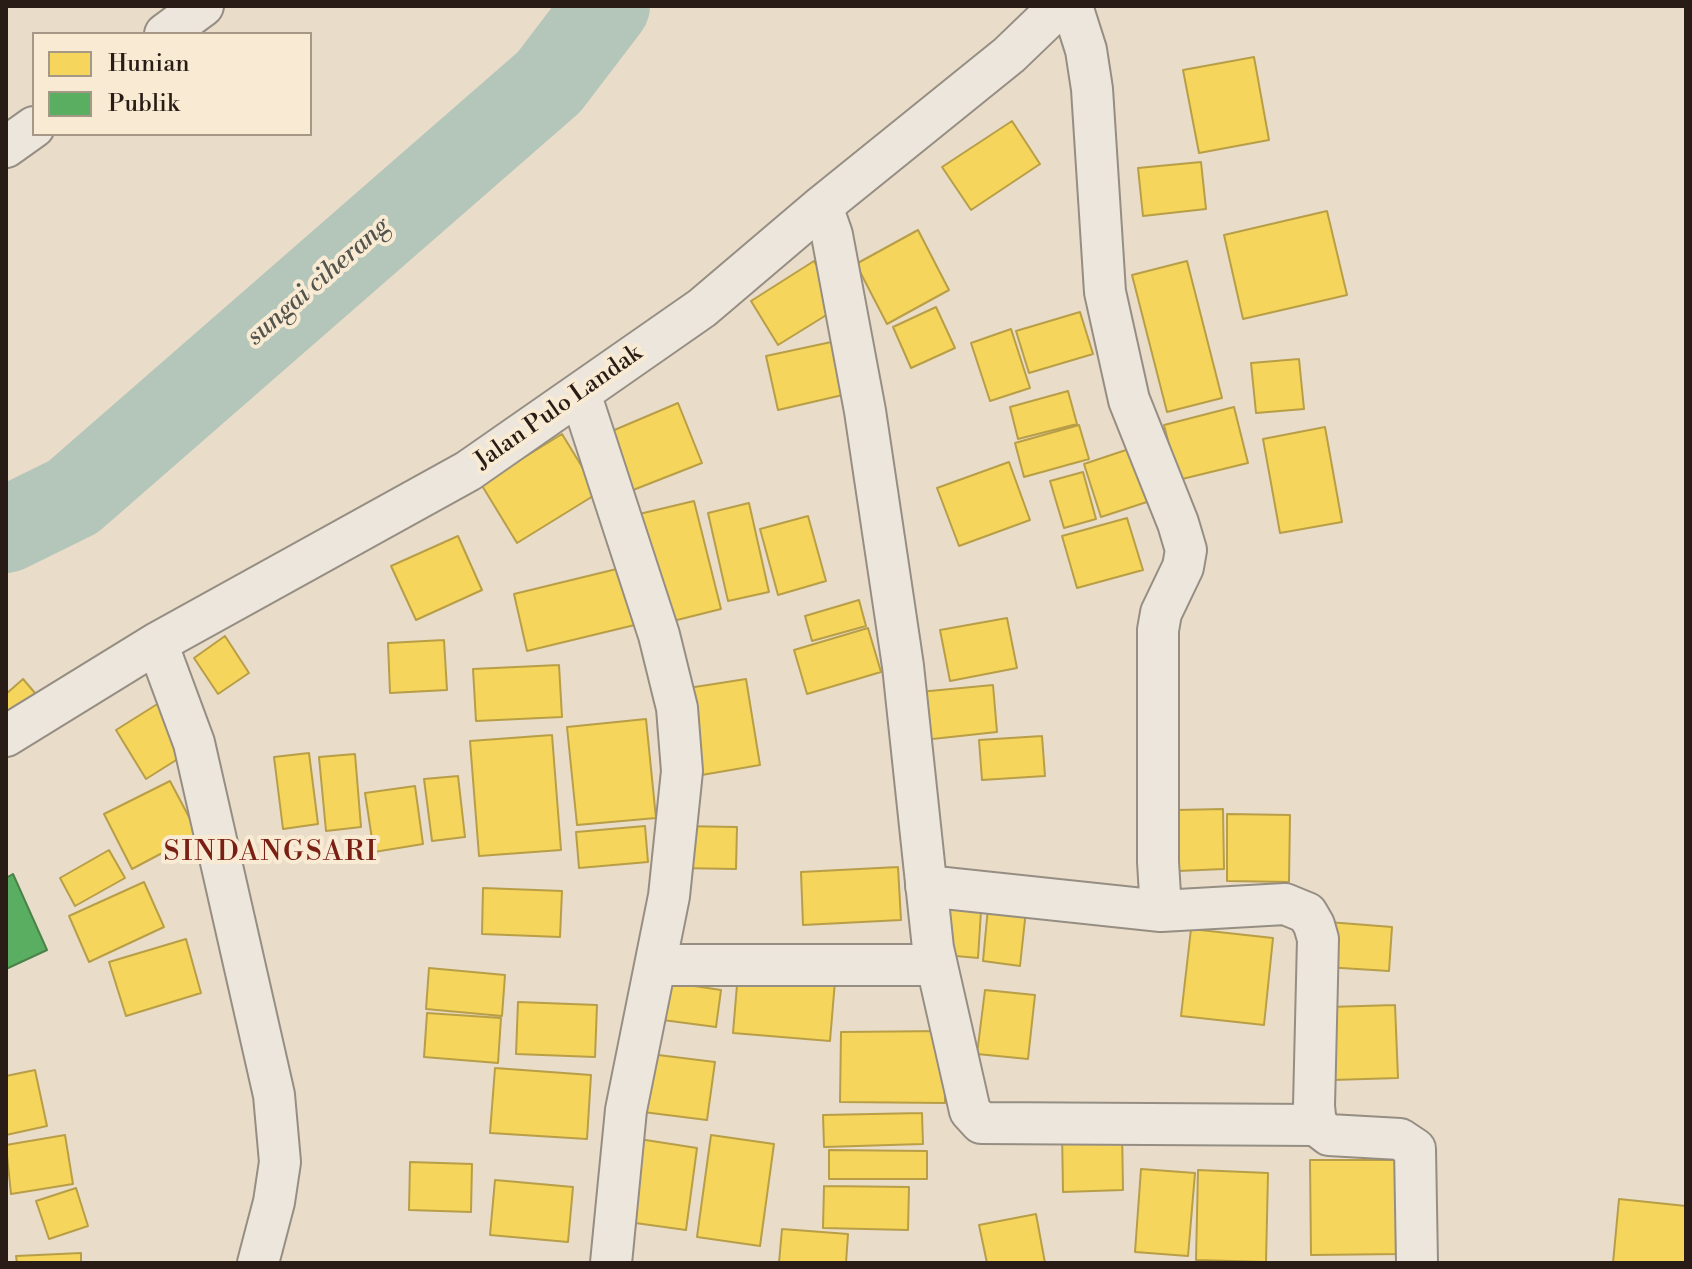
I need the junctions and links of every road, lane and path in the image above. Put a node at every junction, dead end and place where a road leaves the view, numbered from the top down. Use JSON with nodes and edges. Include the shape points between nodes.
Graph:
{"nodes":[{"id":1,"x":203,"y":6,"type":"edge"},
{"id":2,"x":1060,"y":6,"type":"edge"},
{"id":3,"x":1072,"y":6,"type":"edge"},
{"id":4,"x":168,"y":32,"type":"edge"},
{"id":5,"x":32,"y":128,"type":"edge"},
{"id":6,"x":6,"y":147,"type":"edge"},
{"id":7,"x":822,"y":206,"type":"junction"},
{"id":8,"x":580,"y":393,"type":"junction"},
{"id":9,"x":157,"y":643,"type":"junction"},
{"id":10,"x":6,"y":736,"type":"edge"},
{"id":11,"x":926,"y":886,"type":"junction"},
{"id":12,"x":1161,"y":911,"type":"junction"},
{"id":13,"x":656,"y":965,"type":"junction"},
{"id":14,"x":936,"y":965,"type":"junction"},
{"id":15,"x":1316,"y":1125,"type":"junction"},
{"id":16,"x":258,"y":1263,"type":"edge"},
{"id":17,"x":611,"y":1263,"type":"edge"},
{"id":18,"x":1417,"y":1263,"type":"edge"}],
"edges":[{"from":1,"to":4,"type":"street"},
{"from":2,"to":7,"type":"street","name":"Jalan Pulo Landak","via":[[1009,55]]},
{"from":3,"to":12,"type":"street","via":[[1092,89],[1105,292],[1129,400],[1186,550],[1158,630]]},
{"from":5,"to":6,"type":"street"},
{"from":7,"to":8,"type":"street","name":"Jalan Pulo Landak","via":[[702,308]]},
{"from":7,"to":11,"type":"street","via":[[865,411],[903,666]]},
{"from":8,"to":9,"type":"street","name":"Jalan Pulo Landak","via":[[468,471]]},
{"from":8,"to":13,"type":"street","via":[[659,635],[677,708],[682,771]]},
{"from":9,"to":10,"type":"street","name":"Jalan Pulo Landak"},
{"from":9,"to":16,"type":"street","via":[[194,743],[274,1095],[280,1162]]},
{"from":11,"to":12,"type":"street"},
{"from":11,"to":14,"type":"street"},
{"from":12,"to":15,"type":"street","via":[[1285,904],[1307,913],[1318,939]]},
{"from":13,"to":14,"type":"street"},
{"from":13,"to":17,"type":"street","via":[[626,1110]]},
{"from":14,"to":15,"type":"street","via":[[970,1111],[981,1123]]},
{"from":15,"to":18,"type":"street","via":[[1329,1135],[1400,1139],[1415,1149]]}]}
